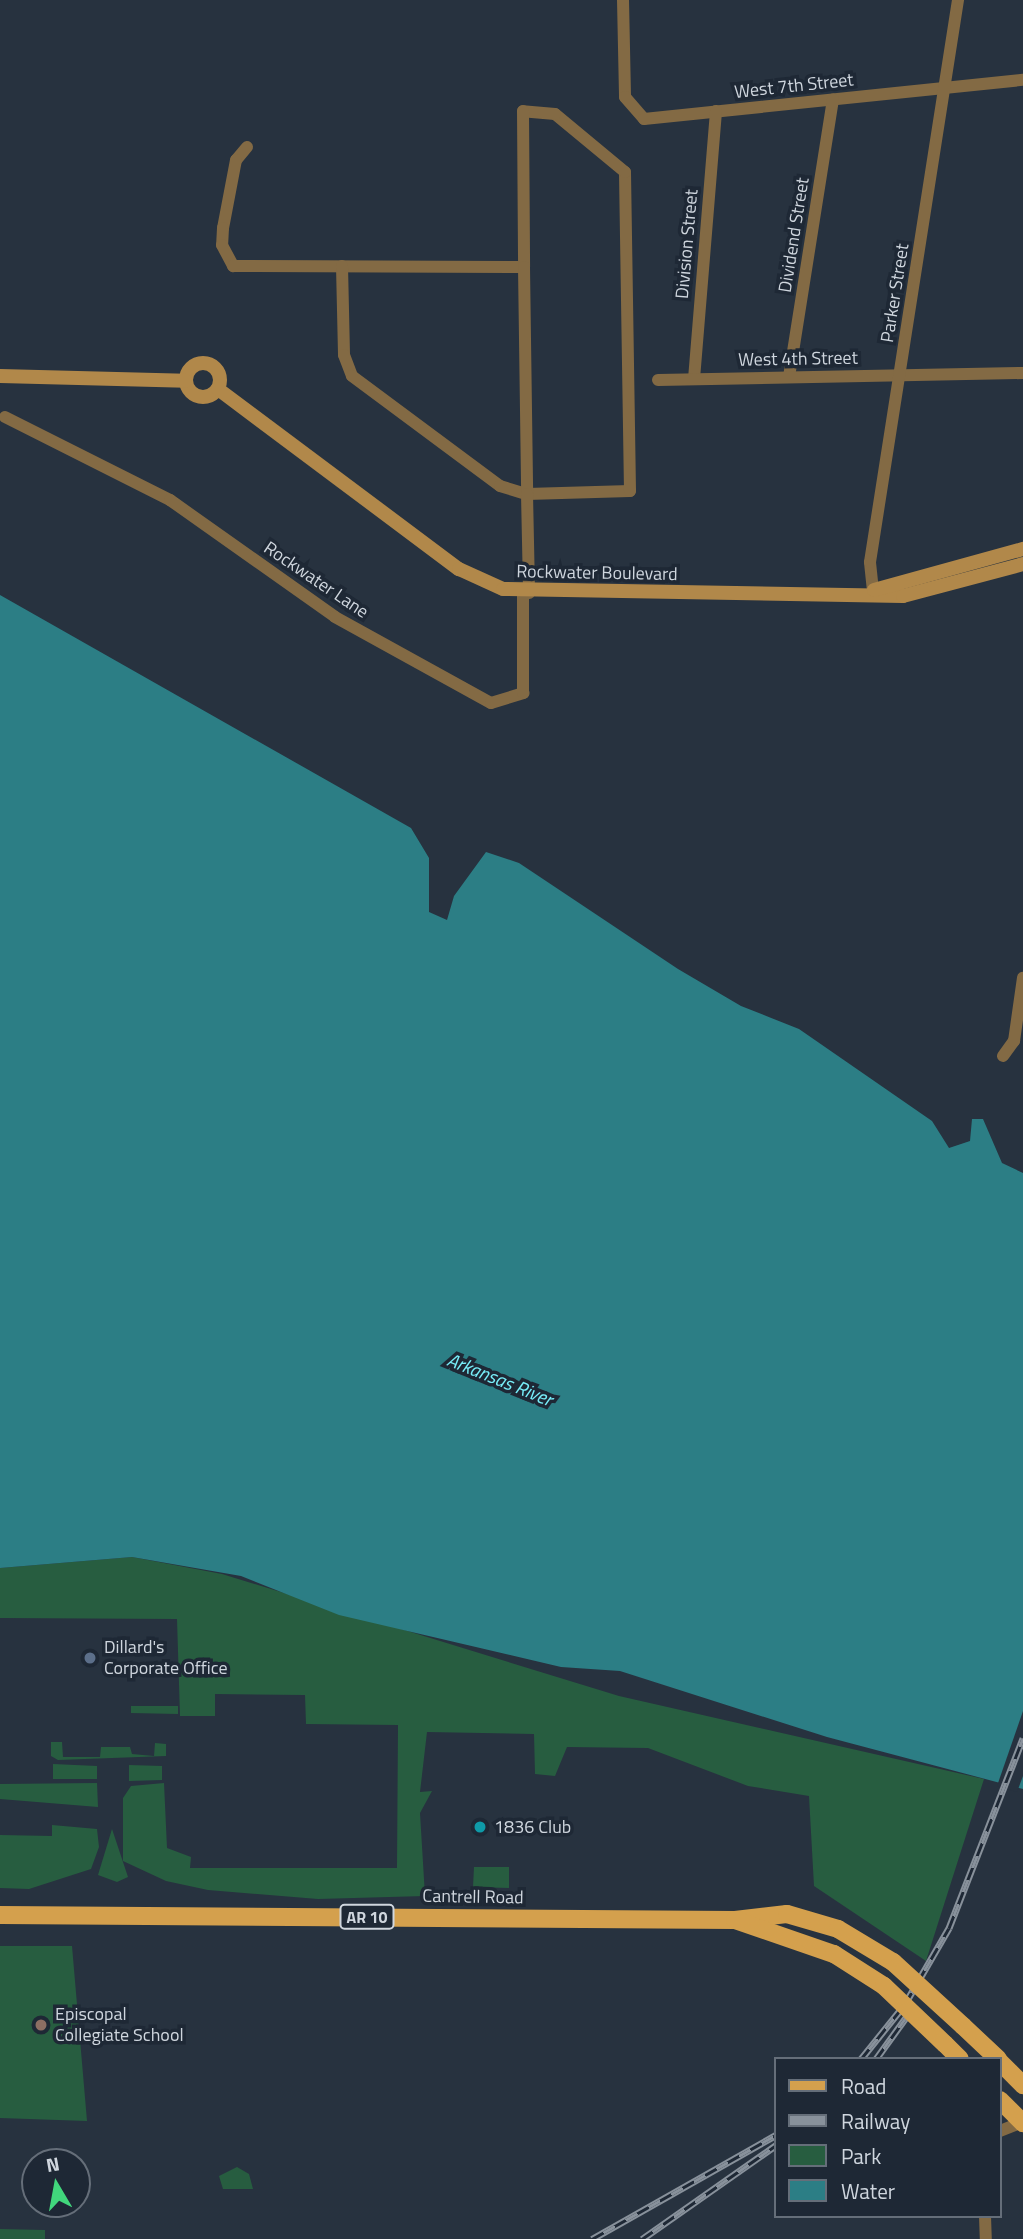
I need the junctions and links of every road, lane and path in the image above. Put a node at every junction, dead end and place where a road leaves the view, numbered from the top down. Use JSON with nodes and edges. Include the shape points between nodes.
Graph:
{"nodes":[{"id":1,"x":622,"y":0,"type":"edge"},
{"id":2,"x":958,"y":0,"type":"edge"},
{"id":3,"x":1023,"y":80,"type":"edge"},
{"id":4,"x":945,"y":88,"type":"junction"},
{"id":5,"x":834,"y":99,"type":"junction"},
{"id":6,"x":716,"y":111,"type":"junction"},
{"id":7,"x":247,"y":147,"type":"dead end"},
{"id":8,"x":342,"y":266,"type":"junction"},
{"id":9,"x":524,"y":267,"type":"junction"},
{"id":10,"x":1023,"y":373,"type":"edge"},
{"id":11,"x":899,"y":375,"type":"junction"},
{"id":12,"x":0,"y":376,"type":"edge"},
{"id":13,"x":789,"y":377,"type":"junction"},
{"id":14,"x":694,"y":379,"type":"junction"},
{"id":15,"x":658,"y":380,"type":"dead end"},
{"id":16,"x":185,"y":381,"type":"junction"},
{"id":17,"x":218,"y":389,"type":"junction"},
{"id":18,"x":5,"y":417,"type":"dead end"},
{"id":19,"x":527,"y":494,"type":"junction"},
{"id":20,"x":1023,"y":549,"type":"edge"},
{"id":21,"x":1023,"y":564,"type":"edge"},
{"id":22,"x":873,"y":591,"type":"junction"},
{"id":23,"x":526,"y":593,"type":"junction"},
{"id":24,"x":1023,"y":978,"type":"edge"},
{"id":25,"x":1003,"y":1056,"type":"dead end"},
{"id":26,"x":0,"y":1914,"type":"edge"},
{"id":27,"x":735,"y":1920,"type":"junction"},
{"id":28,"x":958,"y":2057,"type":"edge"},
{"id":29,"x":996,"y":2057,"type":"edge"},
{"id":30,"x":1002,"y":2063,"type":"edge"},
{"id":31,"x":1023,"y":2085,"type":"edge"},
{"id":32,"x":1002,"y":2102,"type":"edge"},
{"id":33,"x":1023,"y":2123,"type":"edge"},
{"id":34,"x":1002,"y":2130,"type":"edge"},
{"id":35,"x":985,"y":2218,"type":"edge"},
{"id":36,"x":986,"y":2239,"type":"edge"}],
"edges":[{"from":1,"to":6,"type":"street","name":"West 7th Street","via":[[625,97],[634,114],[643,119]]},
{"from":2,"to":4,"type":"street","name":"Parker Street"},
{"from":3,"to":4,"type":"street","name":"West 7th Street"},
{"from":4,"to":5,"type":"street","name":"West 7th Street"},
{"from":4,"to":11,"type":"street","name":"Parker Street"},
{"from":5,"to":6,"type":"street","name":"West 7th Street"},
{"from":5,"to":13,"type":"street","name":"Dividend Street"},
{"from":6,"to":14,"type":"street","name":"Division Street"},
{"from":7,"to":8,"type":"street","via":[[236,160],[223,228],[222,245],[233,266]]},
{"from":8,"to":9,"type":"street"},
{"from":8,"to":19,"type":"street","via":[[344,355],[352,376],[500,486]]},
{"from":9,"to":19,"type":"street"},
{"from":9,"to":19,"type":"street","via":[[523,111],[555,114],[625,172],[630,491]]},
{"from":10,"to":11,"type":"street","name":"West 4th Street"},
{"from":11,"to":13,"type":"street","name":"West 4th Street"},
{"from":11,"to":22,"type":"street","name":"Parker Street","via":[[870,562]]},
{"from":12,"to":16,"type":"street"},
{"from":13,"to":14,"type":"street","name":"West 4th Street"},
{"from":14,"to":15,"type":"street","name":"West 4th Street"},
{"from":16,"to":17,"type":"street","via":[[199,397]]},
{"from":16,"to":17,"type":"street","name":"Rockwater Boulevard","via":[[190,368],[203,362],[220,374]]},
{"from":17,"to":23,"type":"street","name":"Rockwater Boulevard","via":[[459,569]]},
{"from":18,"to":23,"type":"street","name":"Rockwater Lane","via":[[170,500],[335,617],[491,703],[523,693]]},
{"from":19,"to":23,"type":"street"},
{"from":20,"to":22,"type":"street","name":"Rockwater Boulevard"},
{"from":21,"to":22,"type":"street","name":"Rockwater Boulevard","via":[[903,596]]},
{"from":22,"to":23,"type":"street","name":"Rockwater Boulevard"},
{"from":24,"to":25,"type":"street","via":[[1014,1041]]},
{"from":26,"to":27,"type":"main road","name":"Cantrell Road","number":"AR 10"},
{"from":27,"to":28,"type":"main road","number":"AR 10","bridge":true,"via":[[834,1954],[884,1986]]},
{"from":27,"to":29,"type":"main road","number":"AR 10","bridge":true,"via":[[804,1917],[871,1945]]},
{"from":30,"to":31,"type":"main road","number":"AR 10"},
{"from":32,"to":33,"type":"main road"},
{"from":33,"to":34,"type":"street"},
{"from":35,"to":36,"type":"street"}]}
